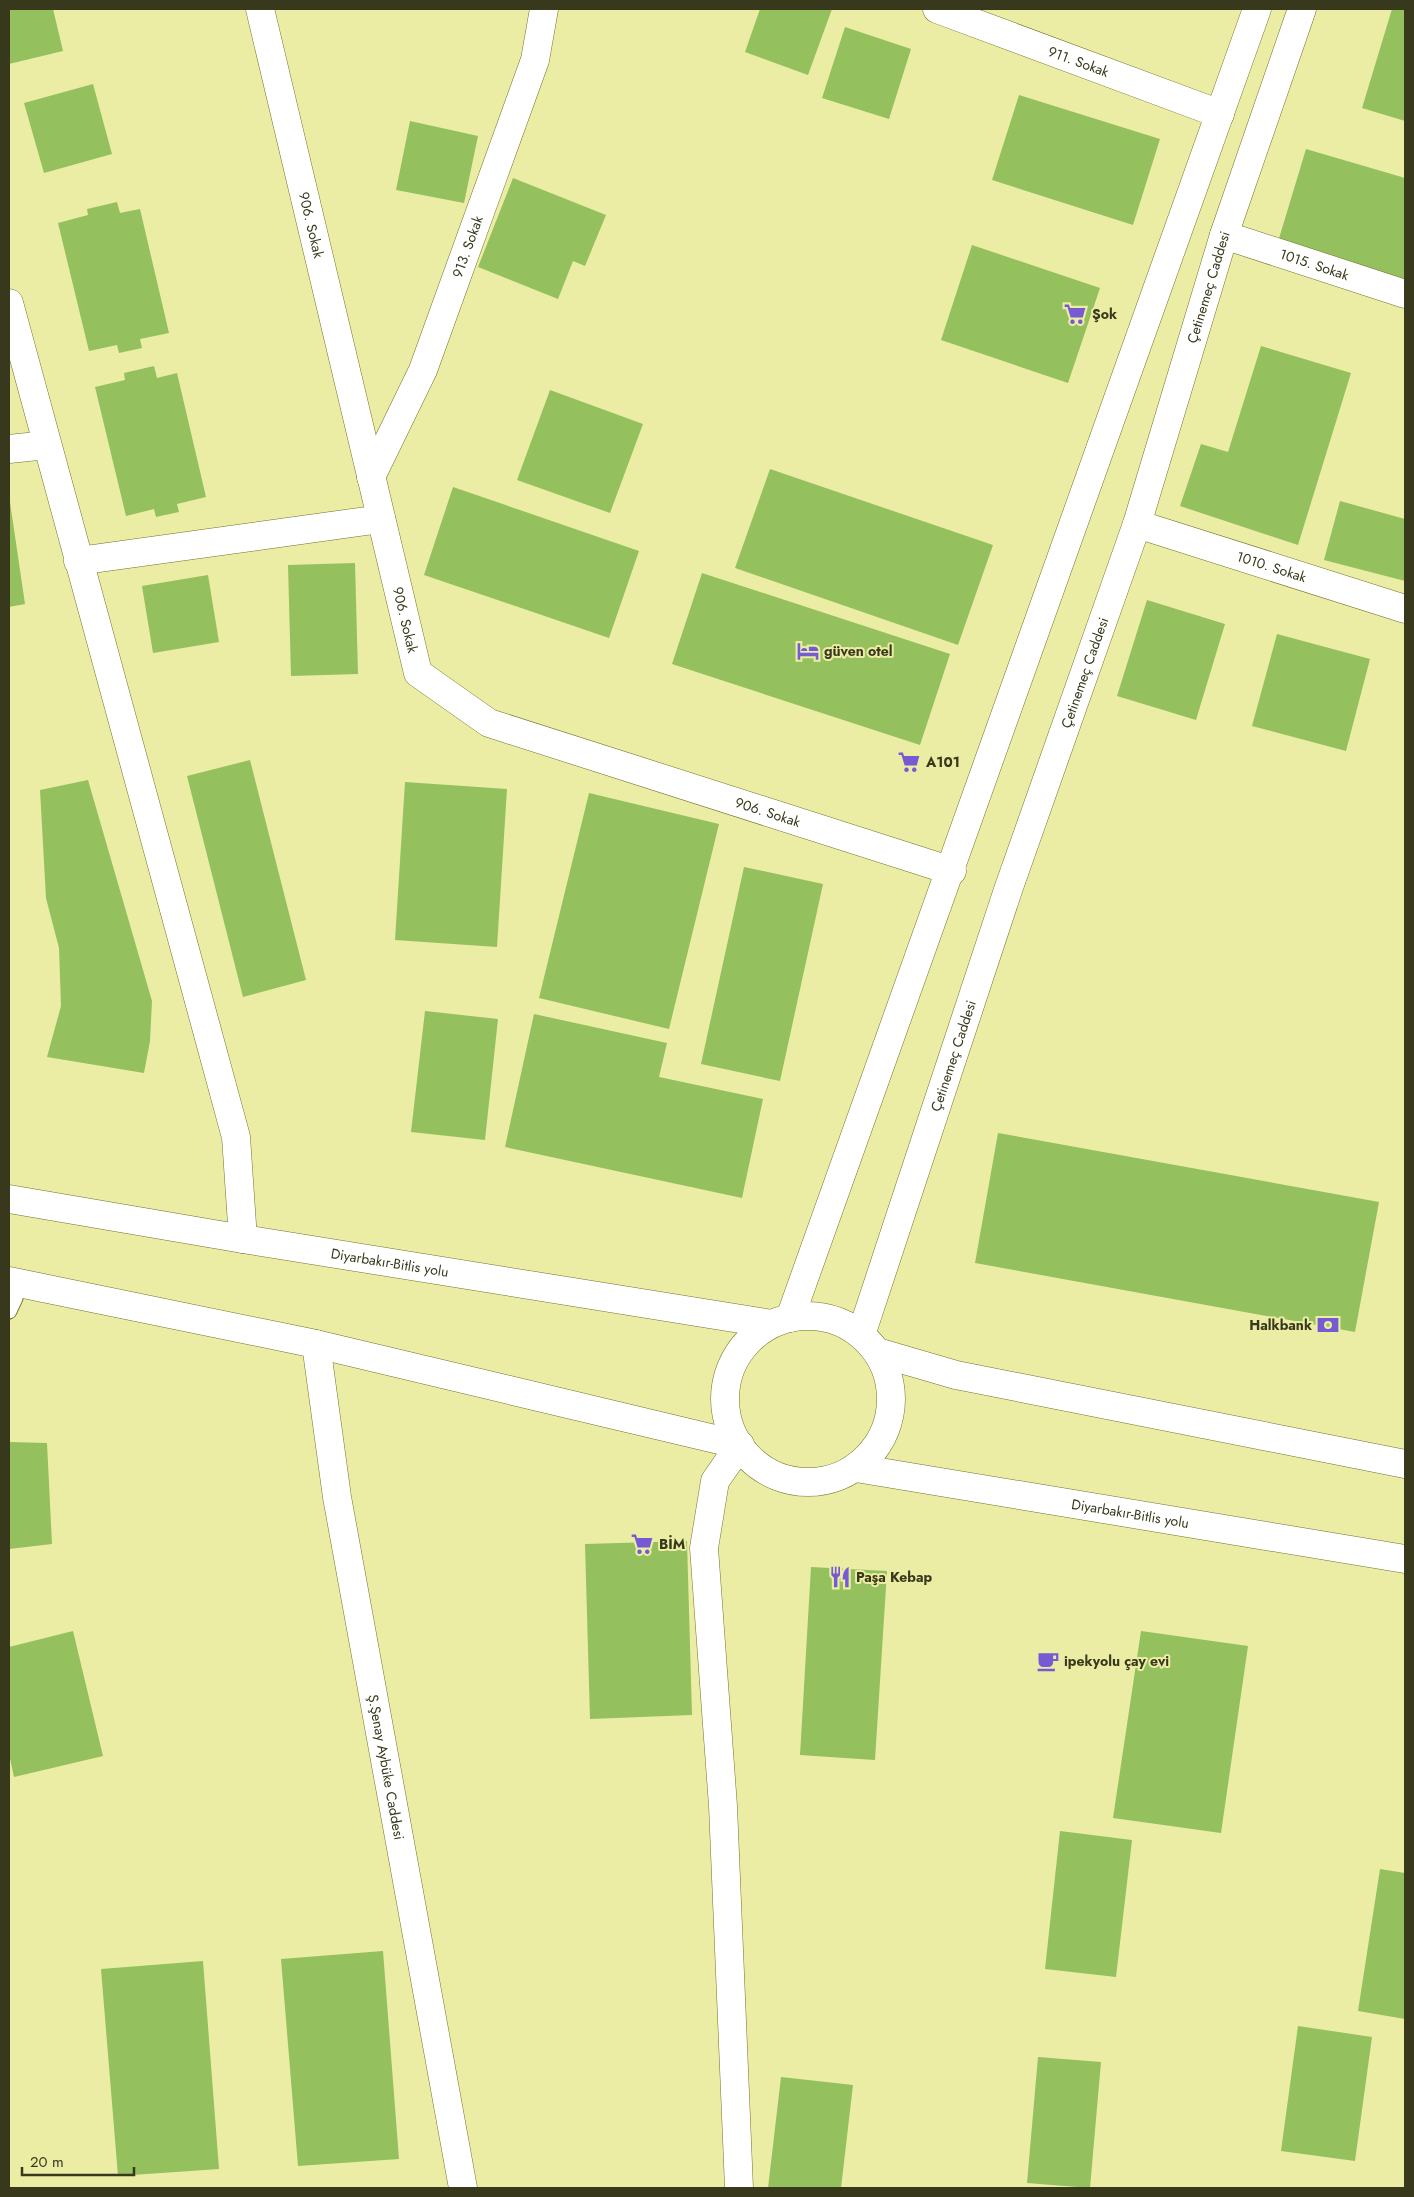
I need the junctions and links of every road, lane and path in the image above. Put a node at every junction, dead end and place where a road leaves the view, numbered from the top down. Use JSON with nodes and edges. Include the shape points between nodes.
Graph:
{"nodes":[{"id":1,"x":260,"y":9,"type":"edge"},
{"id":2,"x":544,"y":9,"type":"edge"},
{"id":3,"x":938,"y":9,"type":"edge"},
{"id":4,"x":1257,"y":9,"type":"edge"},
{"id":5,"x":1302,"y":9,"type":"edge"},
{"id":6,"x":1220,"y":114,"type":"junction"},
{"id":7,"x":1224,"y":235,"type":"junction"},
{"id":8,"x":1405,"y":294,"type":"edge"},
{"id":9,"x":9,"y":303,"type":"edge"},
{"id":10,"x":48,"y":446,"type":"junction"},
{"id":11,"x":9,"y":449,"type":"edge"},
{"id":12,"x":371,"y":477,"type":"junction"},
{"id":13,"x":381,"y":519,"type":"junction"},
{"id":14,"x":1137,"y":524,"type":"junction"},
{"id":15,"x":78,"y":561,"type":"junction"},
{"id":16,"x":1405,"y":609,"type":"edge"},
{"id":17,"x":952,"y":871,"type":"junction"},
{"id":18,"x":9,"y":1199,"type":"edge"},
{"id":19,"x":243,"y":1239,"type":"junction"},
{"id":20,"x":13,"y":1282,"type":"edge"},
{"id":21,"x":9,"y":1311,"type":"edge"},
{"id":22,"x":781,"y":1321,"type":"junction"},
{"id":23,"x":316,"y":1344,"type":"junction"},
{"id":24,"x":869,"y":1344,"type":"junction"},
{"id":25,"x":740,"y":1445,"type":"junction"},
{"id":26,"x":1405,"y":1464,"type":"edge"},
{"id":27,"x":856,"y":1468,"type":"junction"},
{"id":28,"x":1405,"y":1559,"type":"edge"},
{"id":29,"x":462,"y":2188,"type":"edge"},
{"id":30,"x":739,"y":2188,"type":"edge"}],
"edges":[{"from":1,"to":12,"type":"main road","name":"906. Sokak"},
{"from":2,"to":12,"type":"main road","name":"913. Sokak","via":[[535,60],[423,370]]},
{"from":3,"to":6,"type":"main road","name":"911. Sokak"},
{"from":4,"to":6,"type":"main road"},
{"from":5,"to":7,"type":"main road","name":"Çetinemeç Caddesi"},
{"from":6,"to":17,"type":"main road"},
{"from":7,"to":8,"type":"main road","name":"1015. Sokak"},
{"from":7,"to":14,"type":"main road","name":"Çetinemeç Caddesi"},
{"from":9,"to":10,"type":"main road"},
{"from":10,"to":11,"type":"main road"},
{"from":10,"to":15,"type":"main road"},
{"from":12,"to":13,"type":"main road","name":"906. Sokak"},
{"from":13,"to":15,"type":"main road"},
{"from":13,"to":17,"type":"main road","name":"906. Sokak","via":[[418,673],[489,723]]},
{"from":14,"to":16,"type":"main road","name":"1010. Sokak"},
{"from":14,"to":24,"type":"main road","name":"Çetinemeç Caddesi","via":[[1008,890]]},
{"from":15,"to":19,"type":"main road","via":[[236,1137]]},
{"from":17,"to":22,"type":"main road"},
{"from":18,"to":19,"type":"main road","name":"Diyarbakır-Bitlis yolu"},
{"from":19,"to":22,"type":"main road","name":"Diyarbakır-Bitlis yolu"},
{"from":20,"to":21,"type":"lane","via":[[15,1298]]},
{"from":20,"to":23,"type":"main road"},
{"from":22,"to":24,"type":"main road","via":[[804,1315],[830,1318],[854,1329]]},
{"from":22,"to":25,"type":"main road","via":[[754,1334],[737,1354],[727,1379],[725,1407]]},
{"from":23,"to":25,"type":"main road"},
{"from":23,"to":29,"type":"main road","name":"Ş.Şenay Aybüke Caddesi","via":[[337,1497]]},
{"from":24,"to":26,"type":"main road","via":[[956,1376]]},
{"from":24,"to":27,"type":"main road","via":[[887,1370],[892,1396],[889,1422],[876,1448]]},
{"from":25,"to":27,"type":"main road","via":[[749,1458],[773,1475],[800,1482],[829,1480]]},
{"from":25,"to":30,"type":"main road","via":[[715,1482],[704,1548],[723,1806]]},
{"from":27,"to":28,"type":"main road","name":"Diyarbakır-Bitlis yolu"}]}
